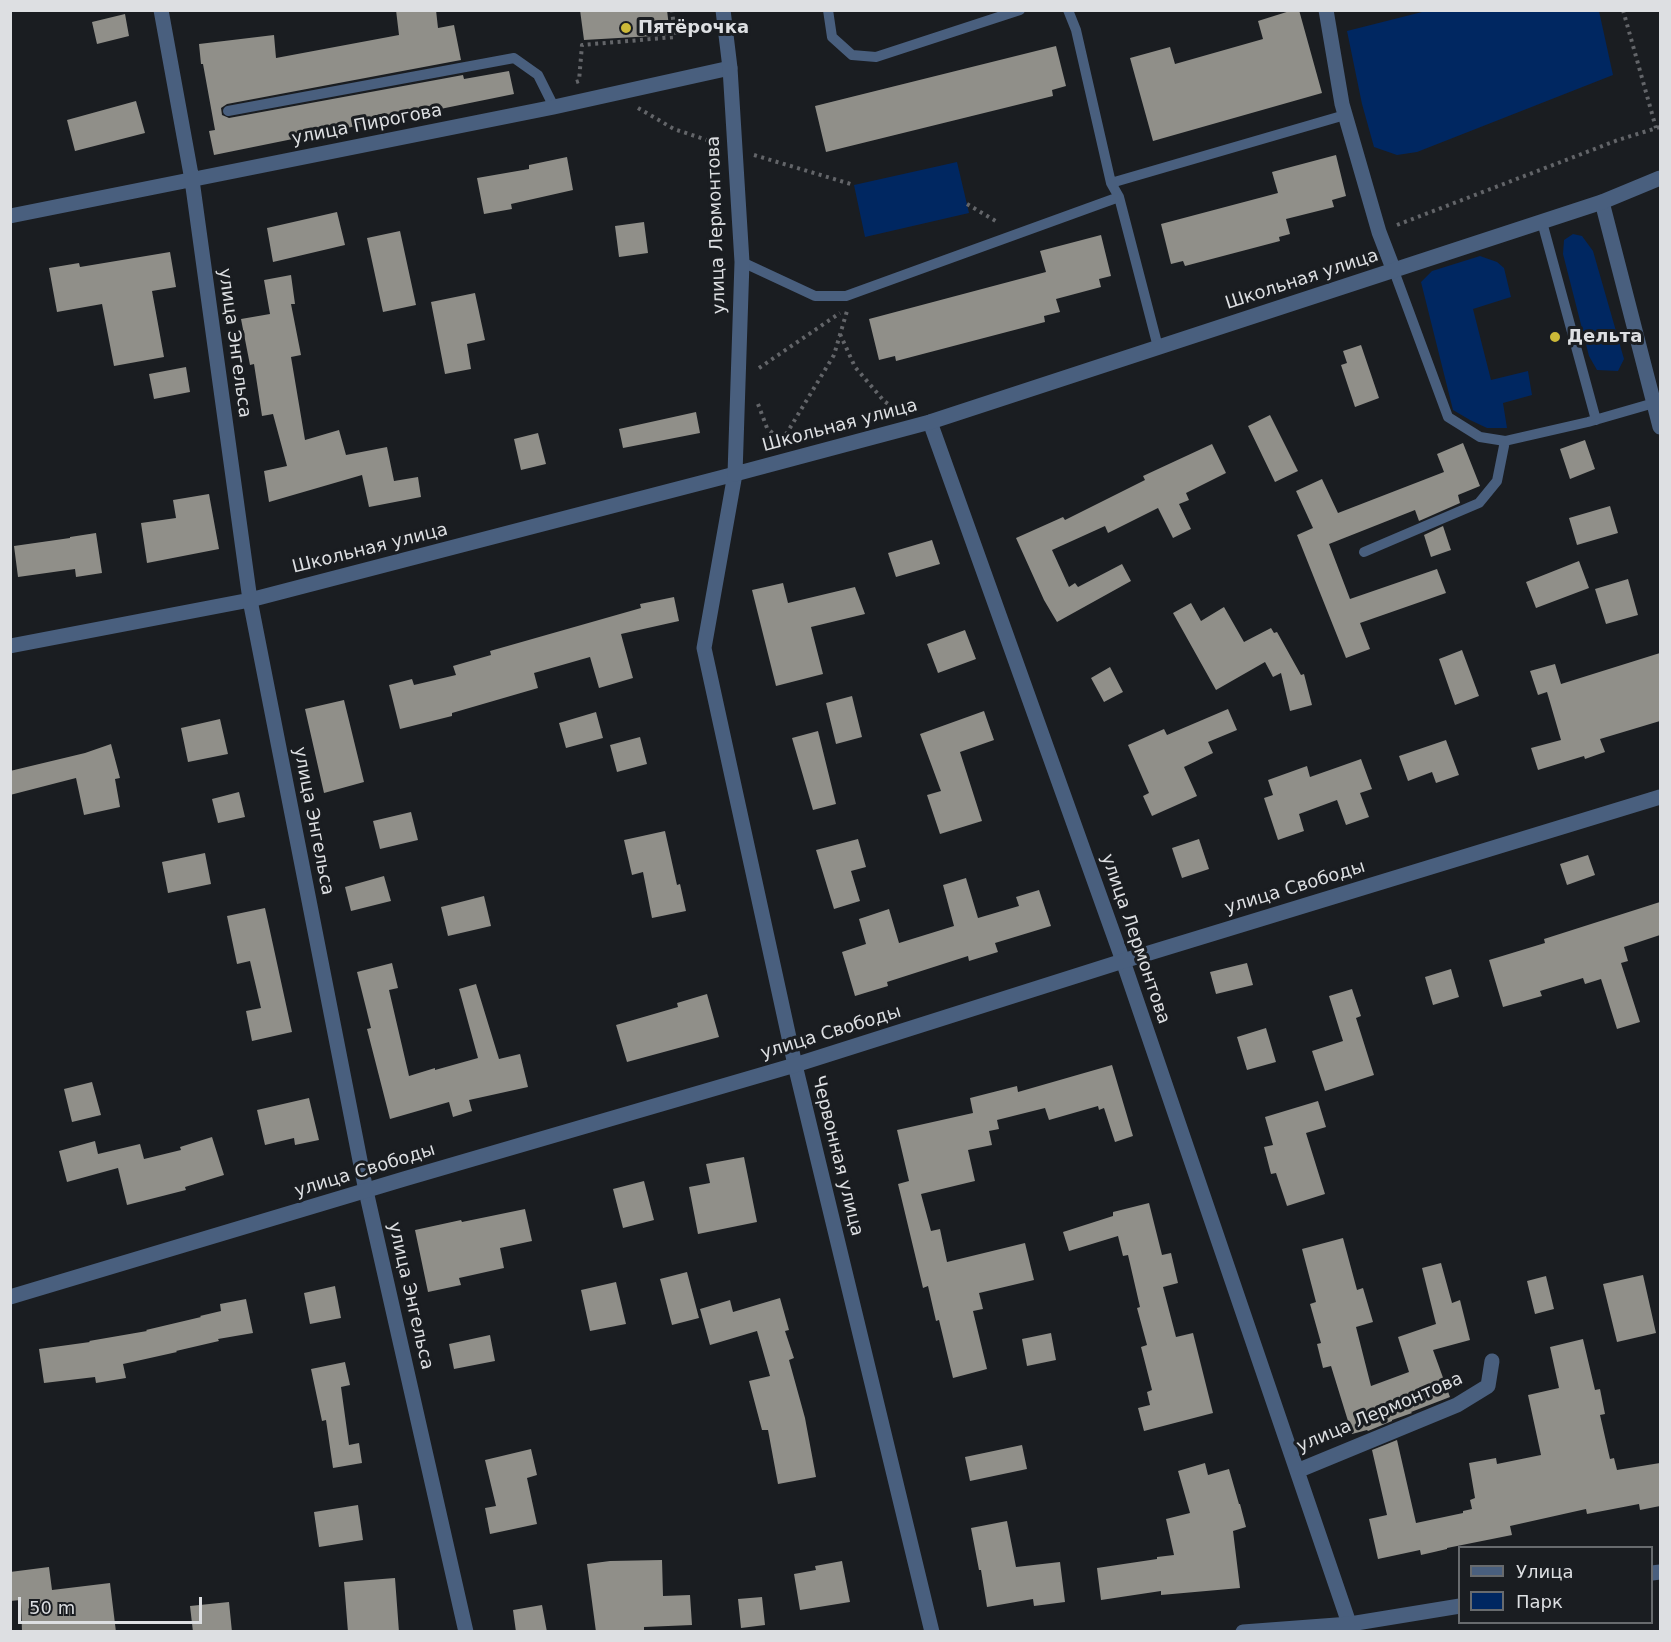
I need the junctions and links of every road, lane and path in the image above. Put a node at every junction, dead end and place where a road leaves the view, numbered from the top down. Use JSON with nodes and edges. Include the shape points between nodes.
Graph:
{"nodes":[{"id":1,"x":161,"y":10,"type":"edge"},
{"id":2,"x":672,"y":10,"type":"edge"},
{"id":3,"x":723,"y":10,"type":"edge"},
{"id":4,"x":828,"y":10,"type":"edge"},
{"id":5,"x":1020,"y":10,"type":"edge"},
{"id":6,"x":1068,"y":10,"type":"edge"},
{"id":7,"x":1326,"y":10,"type":"edge"},
{"id":8,"x":1623,"y":10,"type":"edge"},
{"id":9,"x":582,"y":45,"type":"dead end"},
{"id":10,"x":730,"y":68,"type":"junction"},
{"id":11,"x":554,"y":107,"type":"junction"},
{"id":12,"x":228,"y":111,"type":"dead end"},
{"id":13,"x":1345,"y":115,"type":"junction"},
{"id":14,"x":1656,"y":129,"type":"dead end"},
{"id":15,"x":1660,"y":178,"type":"edge"},
{"id":16,"x":192,"y":180,"type":"junction"},
{"id":17,"x":1111,"y":183,"type":"junction"},
{"id":18,"x":1119,"y":197,"type":"junction"},
{"id":19,"x":1602,"y":202,"type":"junction"},
{"id":20,"x":967,"y":204,"type":"dead end"},
{"id":21,"x":10,"y":216,"type":"edge"},
{"id":22,"x":1542,"y":222,"type":"junction"},
{"id":23,"x":1018,"y":234,"type":"junction"},
{"id":24,"x":742,"y":262,"type":"junction"},
{"id":25,"x":1394,"y":271,"type":"junction"},
{"id":26,"x":840,"y":333,"type":"junction"},
{"id":27,"x":1158,"y":348,"type":"junction"},
{"id":28,"x":759,"y":368,"type":"dead end"},
{"id":29,"x":1654,"y":403,"type":"junction"},
{"id":30,"x":902,"y":414,"type":"dead end"},
{"id":31,"x":1596,"y":420,"type":"junction"},
{"id":32,"x":930,"y":422,"type":"junction"},
{"id":33,"x":1660,"y":427,"type":"edge"},
{"id":34,"x":782,"y":441,"type":"dead end"},
{"id":35,"x":1505,"y":441,"type":"junction"},
{"id":36,"x":735,"y":474,"type":"junction"},
{"id":37,"x":1364,"y":552,"type":"dead end"},
{"id":38,"x":250,"y":600,"type":"junction"},
{"id":39,"x":10,"y":646,"type":"edge"},
{"id":40,"x":1660,"y":797,"type":"edge"},
{"id":41,"x":1123,"y":961,"type":"junction"},
{"id":42,"x":795,"y":1065,"type":"junction"},
{"id":43,"x":366,"y":1191,"type":"junction"},
{"id":44,"x":10,"y":1297,"type":"edge"},
{"id":45,"x":1492,"y":1361,"type":"dead end"},
{"id":46,"x":1297,"y":1471,"type":"junction"},
{"id":47,"x":1458,"y":1606,"type":"edge"},
{"id":48,"x":1351,"y":1628,"type":"edge"},
{"id":49,"x":466,"y":1632,"type":"edge"},
{"id":50,"x":932,"y":1632,"type":"edge"},
{"id":51,"x":1243,"y":1632,"type":"edge"}],
"edges":[{"from":1,"to":16,"type":"street","name":"улица Энгельса"},
{"from":2,"to":9,"type":"path","via":[[675,37]]},
{"from":3,"to":10,"type":"street","name":"улица Лермонтова"},
{"from":4,"to":5,"type":"lane","via":[[832,37],[852,55],[876,57]]},
{"from":6,"to":17,"type":"lane"},
{"from":7,"to":13,"type":"street"},
{"from":8,"to":14,"type":"path"},
{"from":10,"to":11,"type":"street","name":"улица Пирогова"},
{"from":10,"to":24,"type":"street","name":"улица Лермонтова"},
{"from":11,"to":12,"type":"lane","via":[[538,75],[514,58]]},
{"from":11,"to":16,"type":"street","name":"улица Пирогова"},
{"from":13,"to":17,"type":"lane"},
{"from":13,"to":25,"type":"street"},
{"from":15,"to":19,"type":"street","name":"Школьная улица"},
{"from":16,"to":21,"type":"street","name":"улица Пирогова"},
{"from":16,"to":38,"type":"street","name":"улица Энгельса"},
{"from":17,"to":18,"type":"lane"},
{"from":18,"to":23,"type":"lane"},
{"from":18,"to":27,"type":"lane"},
{"from":19,"to":22,"type":"street","name":"Школьная улица"},
{"from":19,"to":29,"type":"street"},
{"from":20,"to":23,"type":"path"},
{"from":22,"to":25,"type":"street","name":"Школьная улица"},
{"from":22,"to":31,"type":"lane"},
{"from":23,"to":24,"type":"lane","via":[[846,296],[815,296]]},
{"from":24,"to":36,"type":"street","name":"улица Лермонтова"},
{"from":25,"to":27,"type":"street","name":"Школьная улица"},
{"from":25,"to":35,"type":"lane","via":[[1448,417],[1480,437]]},
{"from":26,"to":28,"type":"path","via":[[848,308]]},
{"from":26,"to":30,"type":"path","via":[[855,368],[884,401]]},
{"from":26,"to":34,"type":"path","via":[[834,355]]},
{"from":27,"to":32,"type":"street","name":"Школьная улица"},
{"from":29,"to":31,"type":"lane"},
{"from":29,"to":33,"type":"street"},
{"from":31,"to":35,"type":"lane"},
{"from":32,"to":36,"type":"street","name":"Школьная улица"},
{"from":32,"to":41,"type":"street","name":"улица Лермонтова"},
{"from":35,"to":37,"type":"lane","via":[[1497,481],[1479,502]]},
{"from":36,"to":38,"type":"street","name":"Школьная улица"},
{"from":36,"to":42,"type":"street","name":"Червонная улица","via":[[704,648]]},
{"from":38,"to":39,"type":"street","name":"Школьная улица"},
{"from":38,"to":43,"type":"street","name":"улица Энгельса"},
{"from":40,"to":41,"type":"street","name":"улица Свободы"},
{"from":41,"to":42,"type":"street","name":"улица Свободы"},
{"from":41,"to":46,"type":"street","name":"улица Лермонтова"},
{"from":42,"to":43,"type":"street","name":"улица Свободы"},
{"from":42,"to":50,"type":"street","name":"Червонная улица"},
{"from":43,"to":44,"type":"street","name":"улица Свободы"},
{"from":43,"to":49,"type":"street","name":"улица Энгельса"},
{"from":45,"to":46,"type":"street","name":"улица Лермонтова","via":[[1488,1386],[1457,1405]]},
{"from":46,"to":48,"type":"street","name":"улица Лермонтова"},
{"from":47,"to":48,"type":"street"},
{"from":48,"to":51,"type":"street"}]}
